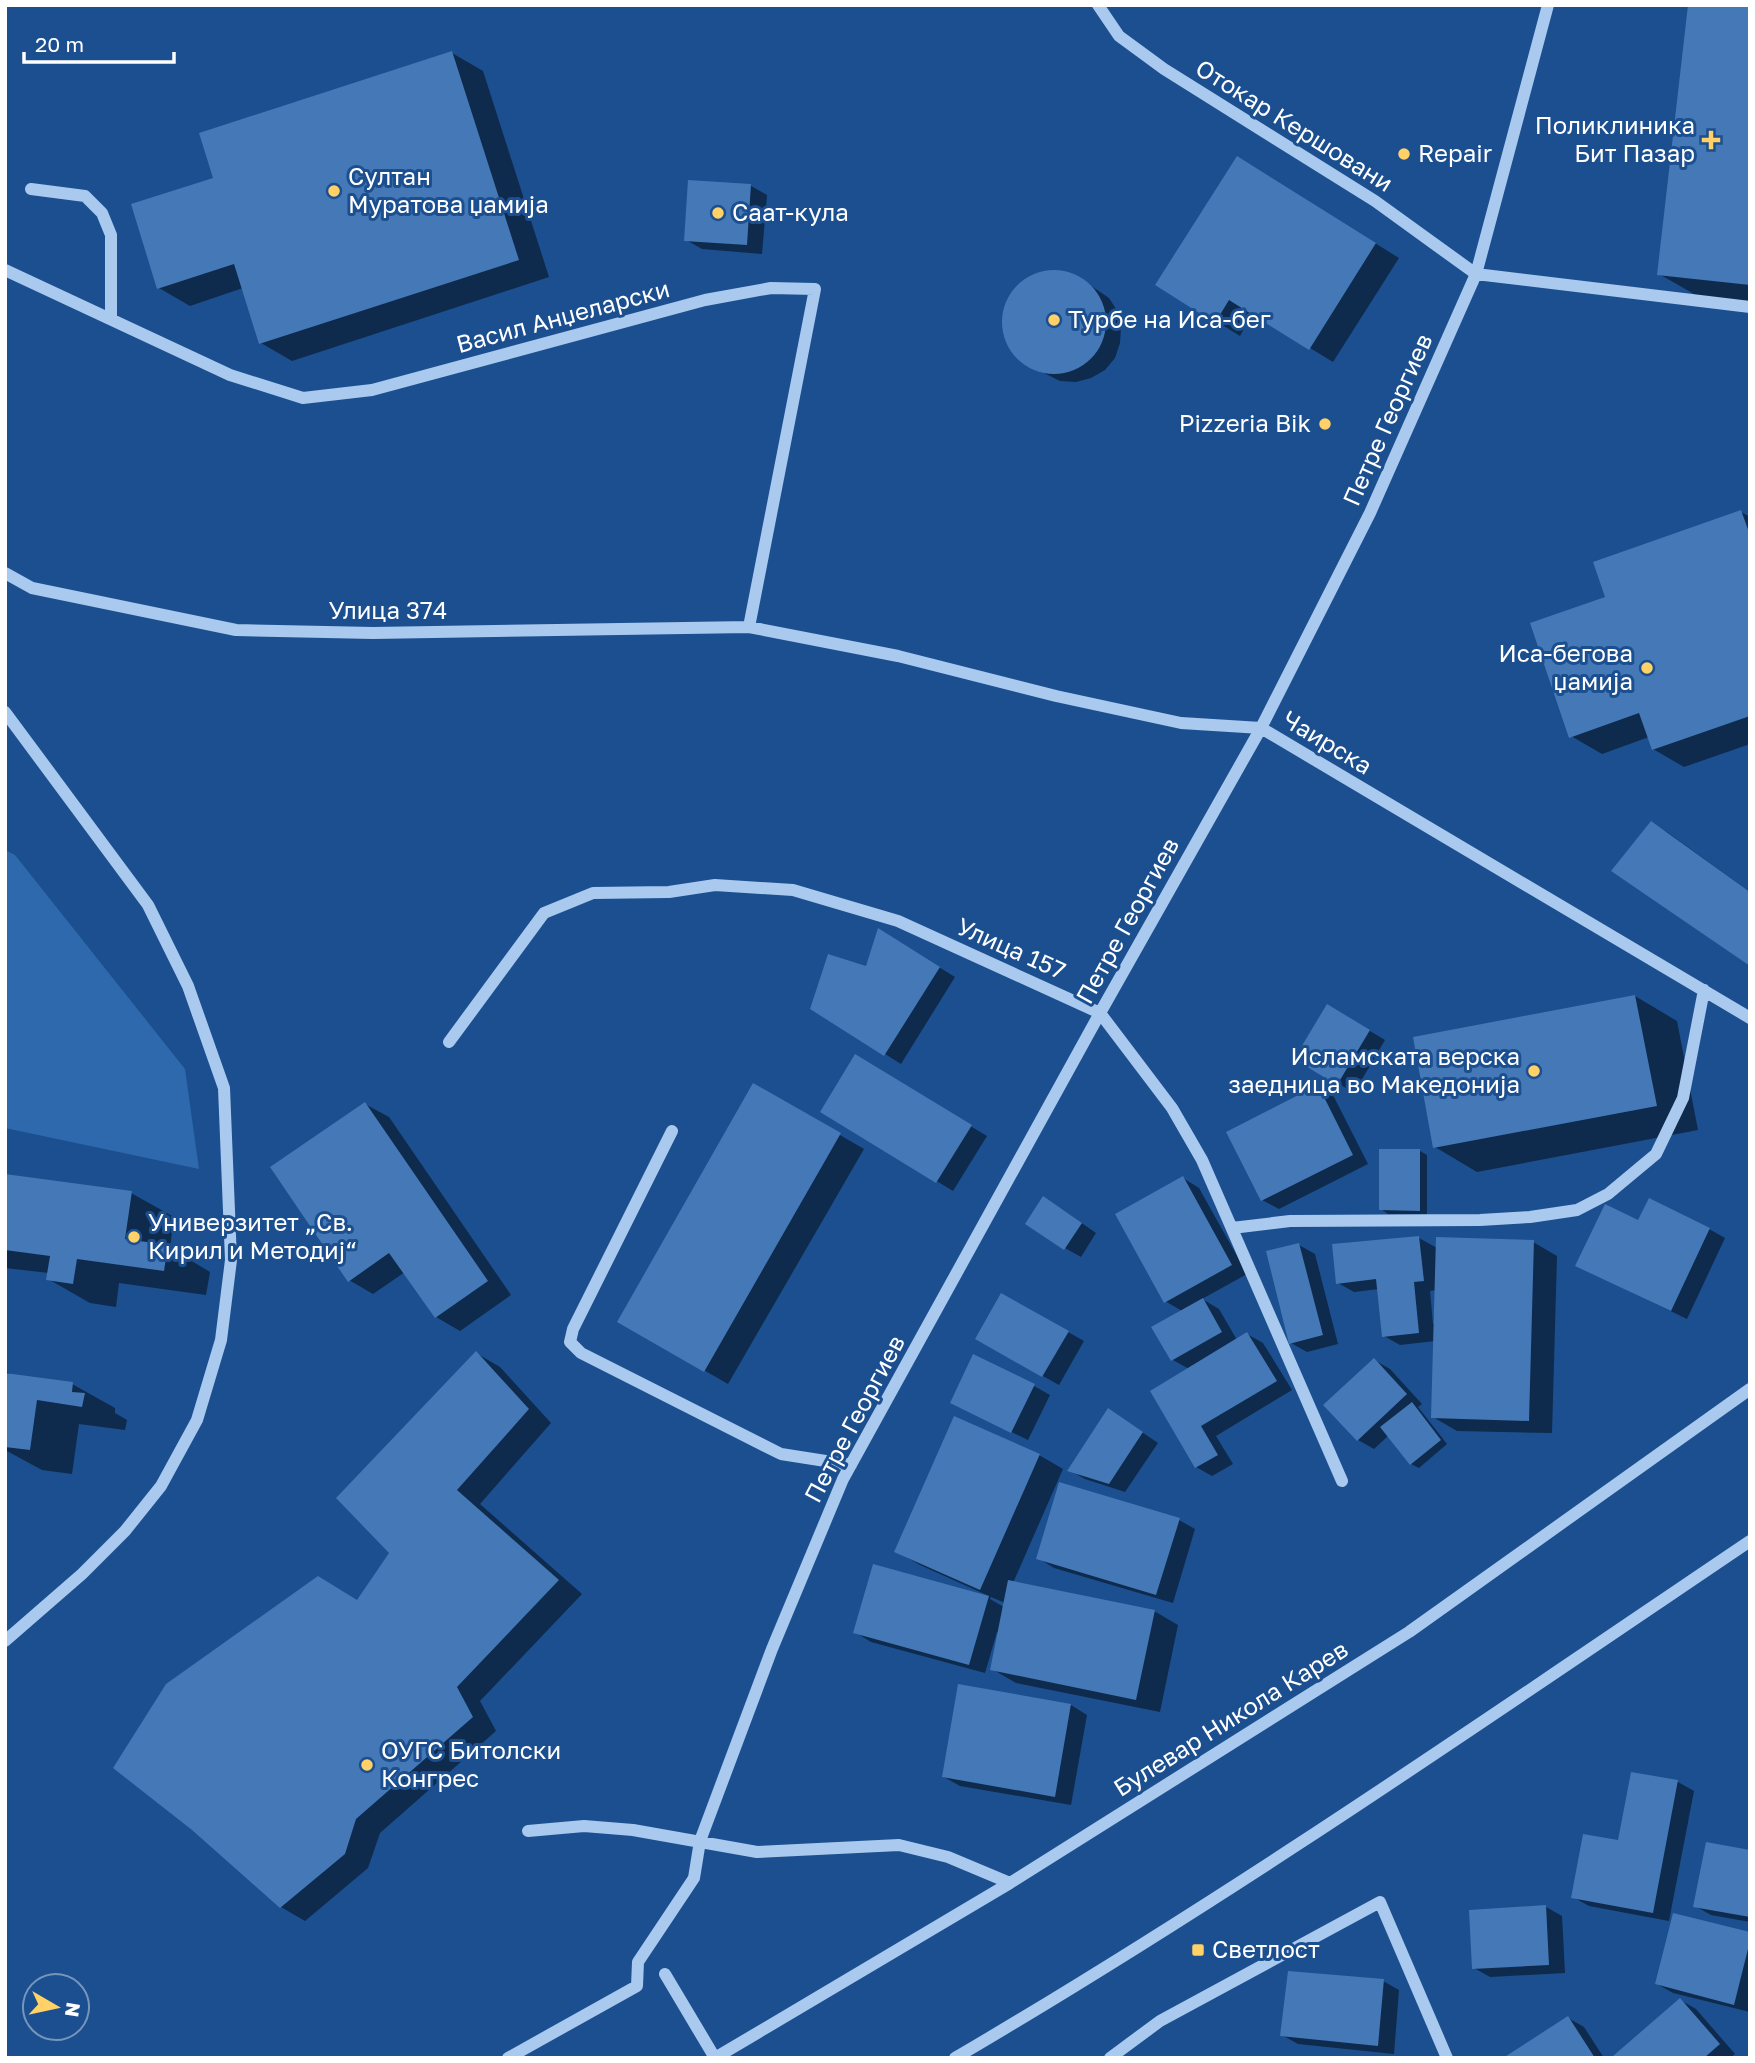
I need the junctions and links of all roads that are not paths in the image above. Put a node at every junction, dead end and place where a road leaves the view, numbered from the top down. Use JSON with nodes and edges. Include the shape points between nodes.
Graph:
{"nodes":[{"id":1,"x":1098,"y":5,"type":"edge"},
{"id":2,"x":1548,"y":5,"type":"edge"},
{"id":3,"x":32,"y":189,"type":"dead end"},
{"id":4,"x":5,"y":270,"type":"edge"},
{"id":5,"x":1476,"y":274,"type":"junction"},
{"id":6,"x":1750,"y":307,"type":"edge"},
{"id":7,"x":111,"y":318,"type":"junction"},
{"id":8,"x":5,"y":573,"type":"edge"},
{"id":9,"x":749,"y":627,"type":"junction"},
{"id":10,"x":5,"y":712,"type":"edge"},
{"id":11,"x":1261,"y":728,"type":"junction"},
{"id":12,"x":1704,"y":990,"type":"junction"},
{"id":13,"x":1100,"y":1013,"type":"junction"},
{"id":14,"x":1750,"y":1018,"type":"edge"},
{"id":15,"x":449,"y":1042,"type":"dead end"},
{"id":16,"x":673,"y":1131,"type":"dead end"},
{"id":17,"x":1232,"y":1228,"type":"junction"},
{"id":18,"x":1750,"y":1389,"type":"edge"},
{"id":19,"x":851,"y":1465,"type":"junction"},
{"id":20,"x":1342,"y":1481,"type":"dead end"},
{"id":21,"x":1750,"y":1541,"type":"edge"},
{"id":22,"x":5,"y":1641,"type":"edge"},
{"id":23,"x":528,"y":1831,"type":"dead end"},
{"id":24,"x":700,"y":1841,"type":"junction"},
{"id":25,"x":1010,"y":1883,"type":"junction"},
{"id":26,"x":665,"y":1974,"type":"dead end"},
{"id":27,"x":508,"y":2058,"type":"edge"},
{"id":28,"x":715,"y":2058,"type":"edge"},
{"id":29,"x":956,"y":2058,"type":"edge"},
{"id":30,"x":1110,"y":2058,"type":"edge"},
{"id":31,"x":1447,"y":2058,"type":"edge"}],
"edges":[{"from":1,"to":5,"type":"street","name":"Отокар Кершовани","via":[[1119,36],[1164,69],[1375,201]]},
{"from":2,"to":5,"type":"street","name":"Петре Георгиев"},
{"from":3,"to":7,"type":"street","via":[[85,196],[102,213],[111,235]]},
{"from":4,"to":7,"type":"street","name":"Васил Анџеларски"},
{"from":5,"to":6,"type":"street"},
{"from":5,"to":11,"type":"street","name":"Петре Георгиев","via":[[1370,513]]},
{"from":7,"to":9,"type":"street","name":"Васил Анџеларски","via":[[230,374],[303,398],[372,390],[705,300],[771,288],[815,289]]},
{"from":8,"to":9,"type":"street","name":"Улица 374","via":[[32,588],[236,630],[373,633]]},
{"from":9,"to":11,"type":"street","name":"Чаирска","via":[[898,656],[1181,723]]},
{"from":10,"to":22,"type":"street","via":[[148,905],[188,986],[225,1088],[231,1260],[221,1340],[197,1420],[162,1486],[82,1574]]},
{"from":11,"to":12,"type":"street","name":"Чаирска"},
{"from":11,"to":13,"type":"street","name":"Петре Георгиев"},
{"from":12,"to":14,"type":"street","name":"Чаирска"},
{"from":12,"to":17,"type":"street","via":[[1683,1098],[1656,1154],[1608,1194],[1577,1210],[1480,1220],[1290,1221]]},
{"from":13,"to":15,"type":"street","name":"Улица 157","via":[[898,921],[793,890],[715,885],[669,892],[593,892],[544,913]]},
{"from":13,"to":17,"type":"street","name":"Улица 157","via":[[1172,1108],[1202,1160]]},
{"from":13,"to":19,"type":"street","name":"Петре Георгиев"},
{"from":16,"to":19,"type":"street","via":[[570,1342],[581,1353],[780,1454]]},
{"from":17,"to":20,"type":"street","name":"Улица 157"},
{"from":18,"to":25,"type":"street","name":"Булевар Никола Карев","via":[[1409,1632]]},
{"from":19,"to":24,"type":"street","name":"Петре Георгиев","via":[[772,1649]]},
{"from":21,"to":29,"type":"street","via":[[1337,1820]]},
{"from":23,"to":24,"type":"street","via":[[584,1826]]},
{"from":24,"to":25,"type":"street","via":[[757,1852],[899,1845],[948,1857]]},
{"from":24,"to":27,"type":"street","name":"Петре Георгиев","via":[[694,1878],[638,1962],[637,1986]]},
{"from":25,"to":28,"type":"street","name":"Булевар Никола Карев"},
{"from":26,"to":28,"type":"street"},
{"from":30,"to":31,"type":"street","via":[[1160,2021],[1380,1902]]}]}
